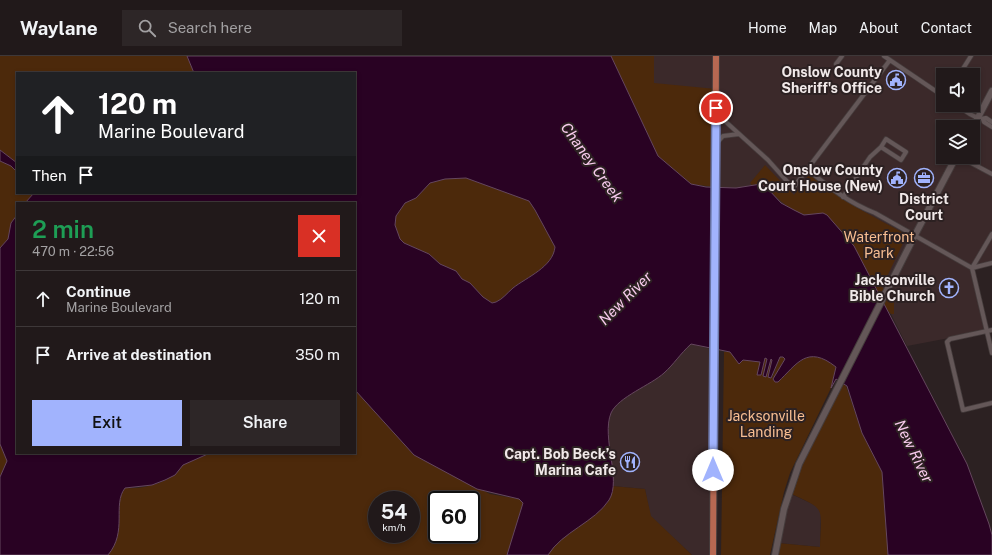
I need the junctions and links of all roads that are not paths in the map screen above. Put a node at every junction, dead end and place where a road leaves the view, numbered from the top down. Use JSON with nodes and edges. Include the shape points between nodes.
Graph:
{"nodes":[{"id":1,"x":716,"y":56,"type":"edge"},
{"id":2,"x":842,"y":56,"type":"edge"},
{"id":3,"x":884,"y":56,"type":"edge"},
{"id":4,"x":971,"y":56,"type":"edge"},
{"id":5,"x":890,"y":60,"type":"junction"},
{"id":6,"x":836,"y":64,"type":"dead end"},
{"id":7,"x":963,"y":68,"type":"edge"},
{"id":8,"x":936,"y":89,"type":"edge"},
{"id":9,"x":992,"y":91,"type":"edge"},
{"id":10,"x":969,"y":112,"type":"edge"},
{"id":11,"x":716,"y":114,"type":"junction"},
{"id":12,"x":980,"y":118,"type":"junction"},
{"id":13,"x":992,"y":122,"type":"edge"},
{"id":14,"x":992,"y":127,"type":"edge"},
{"id":15,"x":739,"y":134,"type":"junction"},
{"id":16,"x":716,"y":144,"type":"junction"},
{"id":17,"x":881,"y":148,"type":"junction"},
{"id":18,"x":952,"y":164,"type":"edge"},
{"id":19,"x":973,"y":164,"type":"edge"},
{"id":20,"x":808,"y":170,"type":"junction"},
{"id":21,"x":992,"y":174,"type":"edge"},
{"id":22,"x":843,"y":197,"type":"junction"},
{"id":23,"x":992,"y":234,"type":"edge"},
{"id":24,"x":915,"y":235,"type":"junction"},
{"id":25,"x":992,"y":263,"type":"edge"},
{"id":26,"x":972,"y":268,"type":"junction"},
{"id":27,"x":992,"y":330,"type":"edge"},
{"id":28,"x":986,"y":331,"type":"junction"},
{"id":29,"x":992,"y":353,"type":"edge"},
{"id":30,"x":992,"y":403,"type":"edge"},
{"id":31,"x":713,"y":555,"type":"edge"},
{"id":32,"x":775,"y":555,"type":"edge"}],
"edges":[{"from":1,"to":11,"type":"main road"},
{"from":2,"to":6,"type":"street"},
{"from":3,"to":5,"type":"street"},
{"from":4,"to":7,"type":"street"},
{"from":5,"to":8,"type":"street"},
{"from":5,"to":20,"type":"street"},
{"from":9,"to":12,"type":"main road"},
{"from":10,"to":12,"type":"street"},
{"from":11,"to":15,"type":"street"},
{"from":11,"to":16,"type":"main road"},
{"from":12,"to":13,"type":"street"},
{"from":12,"to":14,"type":"street"},
{"from":15,"to":16,"type":"street","via":[[723,136]]},
{"from":15,"to":20,"type":"street","via":[[768,160],[793,188]]},
{"from":16,"to":31,"type":"main road"},
{"from":17,"to":17,"type":"street","via":[[901,160],[906,152],[886,139]]},
{"from":17,"to":22,"type":"street","via":[[870,157]]},
{"from":18,"to":24,"type":"main road"},
{"from":19,"to":21,"type":"street"},
{"from":20,"to":22,"type":"street"},
{"from":22,"to":24,"type":"street"},
{"from":23,"to":26,"type":"street"},
{"from":24,"to":26,"type":"street"},
{"from":24,"to":32,"type":"main road","via":[[799,464],[784,509]]},
{"from":25,"to":26,"type":"street"},
{"from":26,"to":28,"type":"street"},
{"from":27,"to":28,"type":"street"},
{"from":28,"to":29,"type":"street"},
{"from":28,"to":30,"type":"street","via":[[950,339],[947,342],[963,410]]}]}
